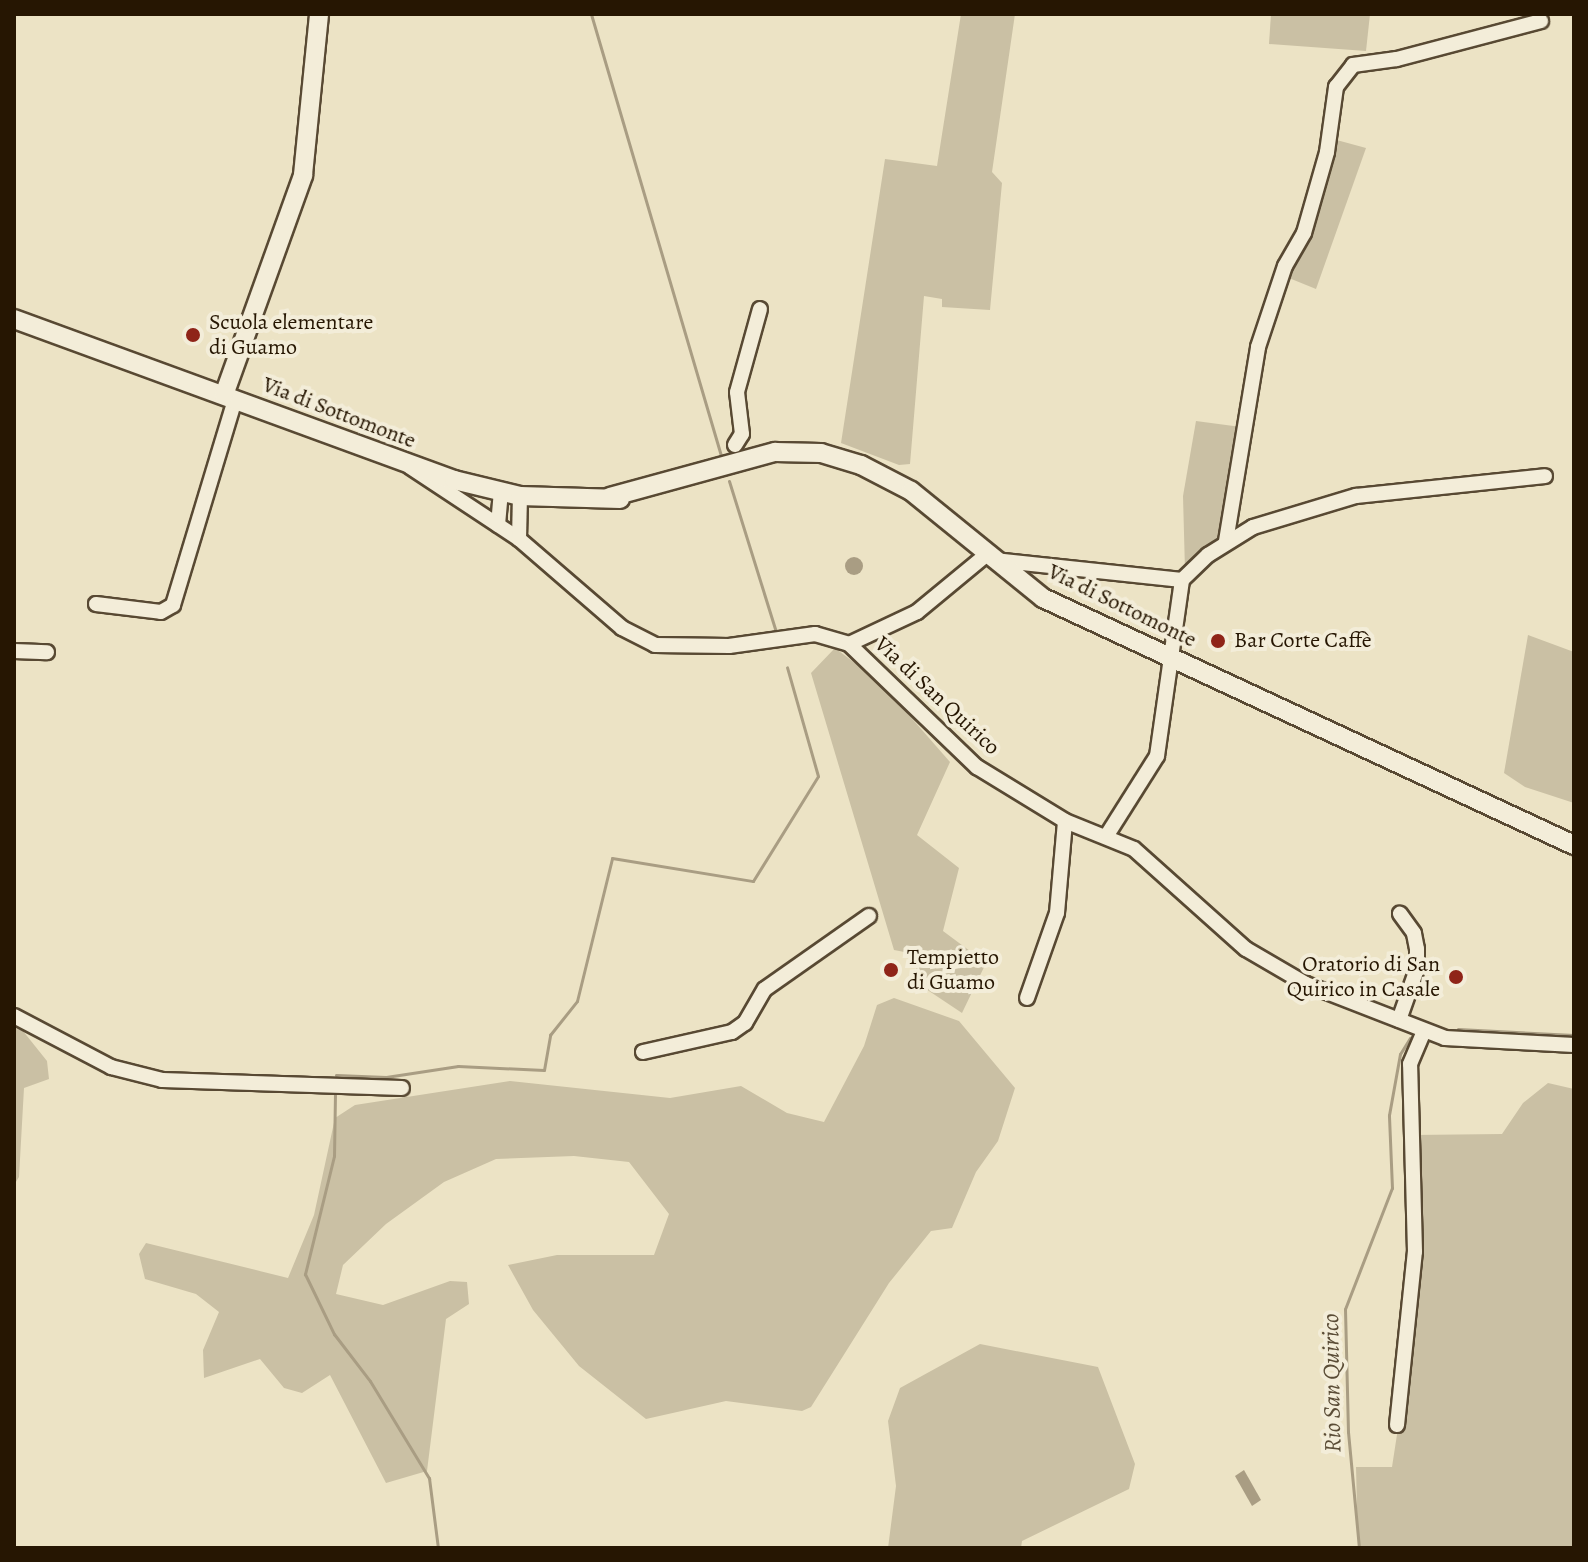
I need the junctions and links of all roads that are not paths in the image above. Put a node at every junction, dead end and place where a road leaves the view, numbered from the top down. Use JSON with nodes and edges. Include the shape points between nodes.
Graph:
{"nodes":[{"id":1,"x":319,"y":14,"type":"edge"},
{"id":2,"x":1541,"y":21,"type":"dead end"},
{"id":3,"x":760,"y":309,"type":"dead end"},
{"id":4,"x":14,"y":319,"type":"edge"},
{"id":5,"x":229,"y":397,"type":"junction"},
{"id":6,"x":730,"y":452,"type":"junction"},
{"id":7,"x":844,"y":460,"type":"junction"},
{"id":8,"x":407,"y":465,"type":"junction"},
{"id":9,"x":1545,"y":476,"type":"dead end"},
{"id":10,"x":511,"y":495,"type":"junction"},
{"id":11,"x":610,"y":497,"type":"junction"},
{"id":12,"x":498,"y":525,"type":"junction"},
{"id":13,"x":519,"y":539,"type":"junction"},
{"id":14,"x":1226,"y":541,"type":"junction"},
{"id":15,"x":990,"y":558,"type":"junction"},
{"id":16,"x":1182,"y":580,"type":"junction"},
{"id":17,"x":96,"y":604,"type":"dead end"},
{"id":18,"x":849,"y":644,"type":"junction"},
{"id":19,"x":14,"y":651,"type":"edge"},
{"id":20,"x":47,"y":652,"type":"dead end"},
{"id":21,"x":1174,"y":658,"type":"junction"},
{"id":22,"x":1065,"y":821,"type":"junction"},
{"id":23,"x":1107,"y":835,"type":"junction"},
{"id":24,"x":1574,"y":845,"type":"edge"},
{"id":25,"x":1400,"y":914,"type":"dead end"},
{"id":26,"x":869,"y":916,"type":"dead end"},
{"id":27,"x":1027,"y":998,"type":"dead end"},
{"id":28,"x":14,"y":1016,"type":"edge"},
{"id":29,"x":1399,"y":1020,"type":"junction"},
{"id":30,"x":1424,"y":1031,"type":"junction"},
{"id":31,"x":1574,"y":1045,"type":"edge"},
{"id":32,"x":643,"y":1052,"type":"dead end"},
{"id":33,"x":402,"y":1088,"type":"dead end"},
{"id":34,"x":1397,"y":1425,"type":"dead end"}],
"edges":[{"from":1,"to":5,"type":"main road","via":[[303,175]]},
{"from":2,"to":14,"type":"street","via":[[1397,59],[1353,65],[1336,87],[1327,152],[1304,233],[1285,266],[1258,347]]},
{"from":3,"to":6,"type":"street","via":[[737,392],[742,434]]},
{"from":4,"to":5,"type":"main road","name":"Via di Sottomonte"},
{"from":5,"to":8,"type":"main road","name":"Via di Sottomonte"},
{"from":5,"to":17,"type":"street","via":[[173,605],[161,612]]},
{"from":6,"to":7,"type":"main road","name":"Via di Sottomonte","via":[[785,451]]},
{"from":6,"to":11,"type":"main road","name":"Via di Sottomonte"},
{"from":7,"to":11,"type":"main road","name":"Via di Sottomonte","via":[[772,462],[649,496]]},
{"from":7,"to":15,"type":"main road","name":"Via di Sottomonte","via":[[911,491]]},
{"from":8,"to":10,"type":"main road","name":"Via di Sottomonte"},
{"from":8,"to":12,"type":"street","name":"Via di San Quirico"},
{"from":9,"to":14,"type":"street","via":[[1356,496],[1253,527]]},
{"from":10,"to":11,"type":"main road","name":"Via di Sottomonte"},
{"from":10,"to":12,"type":"street"},
{"from":10,"to":13,"type":"street"},
{"from":12,"to":13,"type":"street","name":"Via di San Quirico"},
{"from":13,"to":18,"type":"street","name":"Via di San Quirico","via":[[622,628],[655,645],[729,646],[815,634]]},
{"from":14,"to":16,"type":"street"},
{"from":15,"to":16,"type":"street"},
{"from":15,"to":18,"type":"street","via":[[917,612]]},
{"from":15,"to":21,"type":"main road","name":"Via di Sottomonte","via":[[1043,598]]},
{"from":16,"to":21,"type":"street"},
{"from":18,"to":22,"type":"street","name":"Via di San Quirico","via":[[977,767]]},
{"from":19,"to":20,"type":"street"},
{"from":21,"to":23,"type":"street","via":[[1157,756]]},
{"from":21,"to":24,"type":"main road","name":"Via di Sottomonte"},
{"from":22,"to":23,"type":"street","name":"Via di San Quirico"},
{"from":22,"to":27,"type":"street","via":[[1057,913]]},
{"from":23,"to":29,"type":"street","name":"Via di San Quirico","via":[[1134,849],[1246,949],[1306,984]]},
{"from":25,"to":29,"type":"street","via":[[1414,933],[1417,969]]},
{"from":26,"to":32,"type":"street","via":[[765,989],[745,1023],[732,1032]]},
{"from":28,"to":33,"type":"street","via":[[111,1067],[162,1080]]},
{"from":29,"to":30,"type":"street","name":"Via di San Quirico"},
{"from":30,"to":31,"type":"street","name":"Via di San Quirico","via":[[1445,1038]]},
{"from":30,"to":34,"type":"street","via":[[1410,1064],[1415,1252]]}]}
